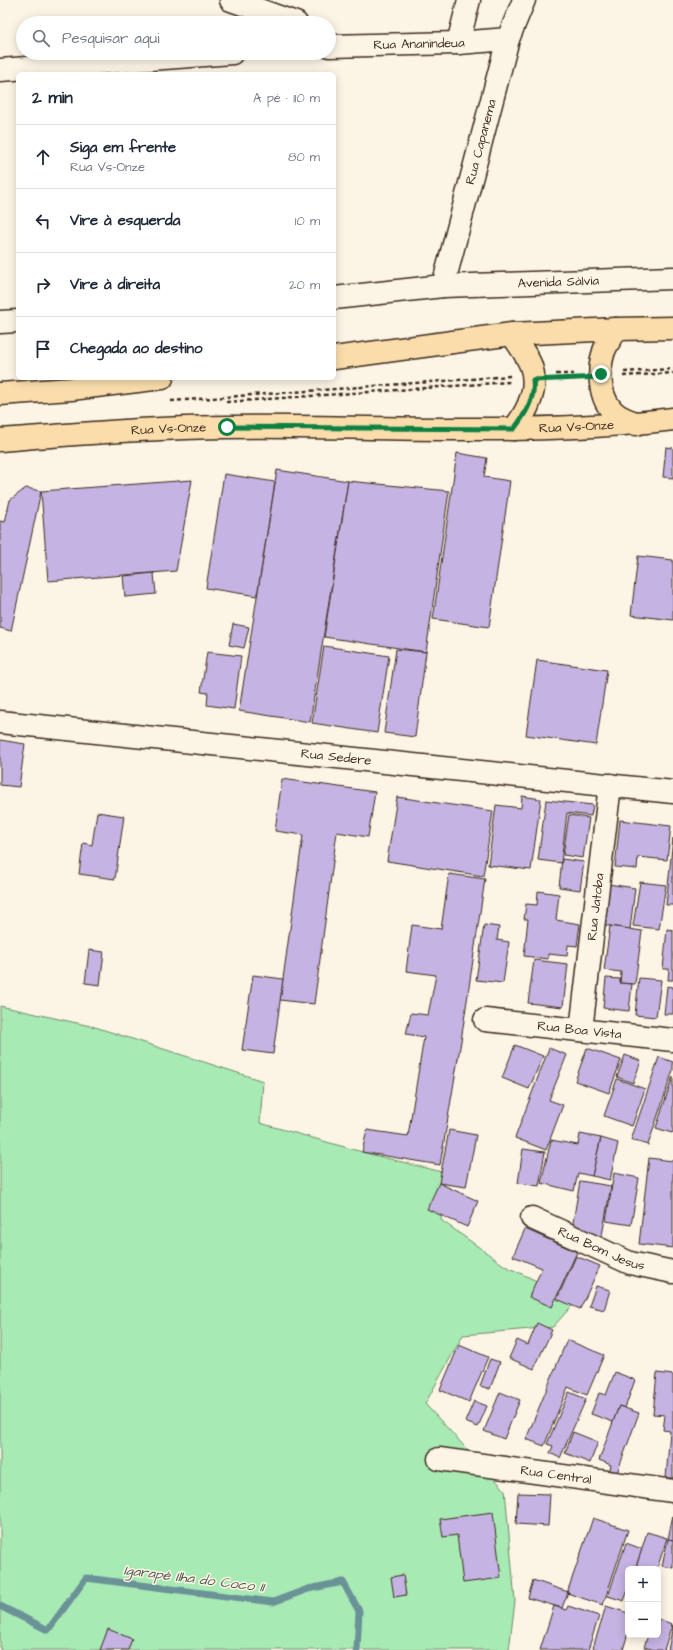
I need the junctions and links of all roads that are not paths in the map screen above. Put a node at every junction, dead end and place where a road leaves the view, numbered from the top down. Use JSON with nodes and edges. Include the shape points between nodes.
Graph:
{"nodes":[{"id":1,"x":232,"y":0,"type":"edge"},
{"id":2,"x":470,"y":0,"type":"edge"},
{"id":3,"x":524,"y":0,"type":"edge"},
{"id":4,"x":277,"y":16,"type":"edge"},
{"id":5,"x":508,"y":39,"type":"junction"},
{"id":6,"x":336,"y":42,"type":"edge"},
{"id":7,"x":458,"y":43,"type":"junction"},
{"id":8,"x":136,"y":60,"type":"edge"},
{"id":9,"x":0,"y":70,"type":"edge"},
{"id":10,"x":673,"y":278,"type":"edge"},
{"id":11,"x":443,"y":286,"type":"junction"},
{"id":12,"x":336,"y":298,"type":"edge"},
{"id":13,"x":16,"y":321,"type":"edge"},
{"id":14,"x":0,"y":322,"type":"edge"},
{"id":15,"x":673,"y":328,"type":"edge"},
{"id":16,"x":616,"y":329,"type":"junction"},
{"id":17,"x":512,"y":334,"type":"junction"},
{"id":18,"x":336,"y":358,"type":"edge"},
{"id":19,"x":145,"y":380,"type":"edge"},
{"id":20,"x":0,"y":394,"type":"edge"},
{"id":21,"x":673,"y":419,"type":"edge"},
{"id":22,"x":636,"y":424,"type":"junction"},
{"id":23,"x":514,"y":429,"type":"junction"},
{"id":24,"x":0,"y":440,"type":"edge"},
{"id":25,"x":0,"y":722,"type":"edge"},
{"id":26,"x":610,"y":785,"type":"junction"},
{"id":27,"x":673,"y":792,"type":"edge"},
{"id":28,"x":485,"y":1020,"type":"dead end"},
{"id":29,"x":581,"y":1030,"type":"junction"},
{"id":30,"x":673,"y":1040,"type":"edge"},
{"id":31,"x":532,"y":1218,"type":"dead end"},
{"id":32,"x":673,"y":1272,"type":"edge"},
{"id":33,"x":438,"y":1459,"type":"dead end"},
{"id":34,"x":673,"y":1491,"type":"edge"}],
"edges":[{"from":1,"to":4,"type":"street"},
{"from":2,"to":7,"type":"street"},
{"from":3,"to":5,"type":"street","name":"Rua Capanema"},
{"from":5,"to":7,"type":"street","name":"Rua Ananindeua"},
{"from":5,"to":11,"type":"street","name":"Rua Capanema"},
{"from":6,"to":7,"type":"street","name":"Rua Ananindeua"},
{"from":8,"to":9,"type":"street"},
{"from":10,"to":11,"type":"street","name":"Avenida Sálvia"},
{"from":11,"to":12,"type":"street","name":"Avenida Sálvia"},
{"from":13,"to":14,"type":"street"},
{"from":15,"to":16,"type":"main road"},
{"from":16,"to":17,"type":"main road"},
{"from":16,"to":22,"type":"main road","via":[[604,351],[602,389],[607,404],[618,416]]},
{"from":17,"to":18,"type":"main road"},
{"from":17,"to":23,"type":"main road","via":[[531,366],[532,377],[530,402]]},
{"from":19,"to":20,"type":"main road"},
{"from":21,"to":22,"type":"main road","name":"Rua Vs-Onze"},
{"from":22,"to":23,"type":"main road","name":"Rua Vs-Onze"},
{"from":23,"to":24,"type":"main road","name":"Rua Vs-Onze","via":[[227,427],[137,429]]},
{"from":25,"to":26,"type":"street","name":"Rua Sedere"},
{"from":26,"to":27,"type":"street","name":"Rua Sedere"},
{"from":26,"to":29,"type":"street","name":"Rua Jatoba"},
{"from":28,"to":29,"type":"street","name":"Rua Boa Vista"},
{"from":29,"to":30,"type":"street","name":"Rua Boa Vista"},
{"from":31,"to":32,"type":"street","name":"Rua Bom Jesus","via":[[630,1263]]},
{"from":33,"to":34,"type":"street","name":"Rua Central"}]}
